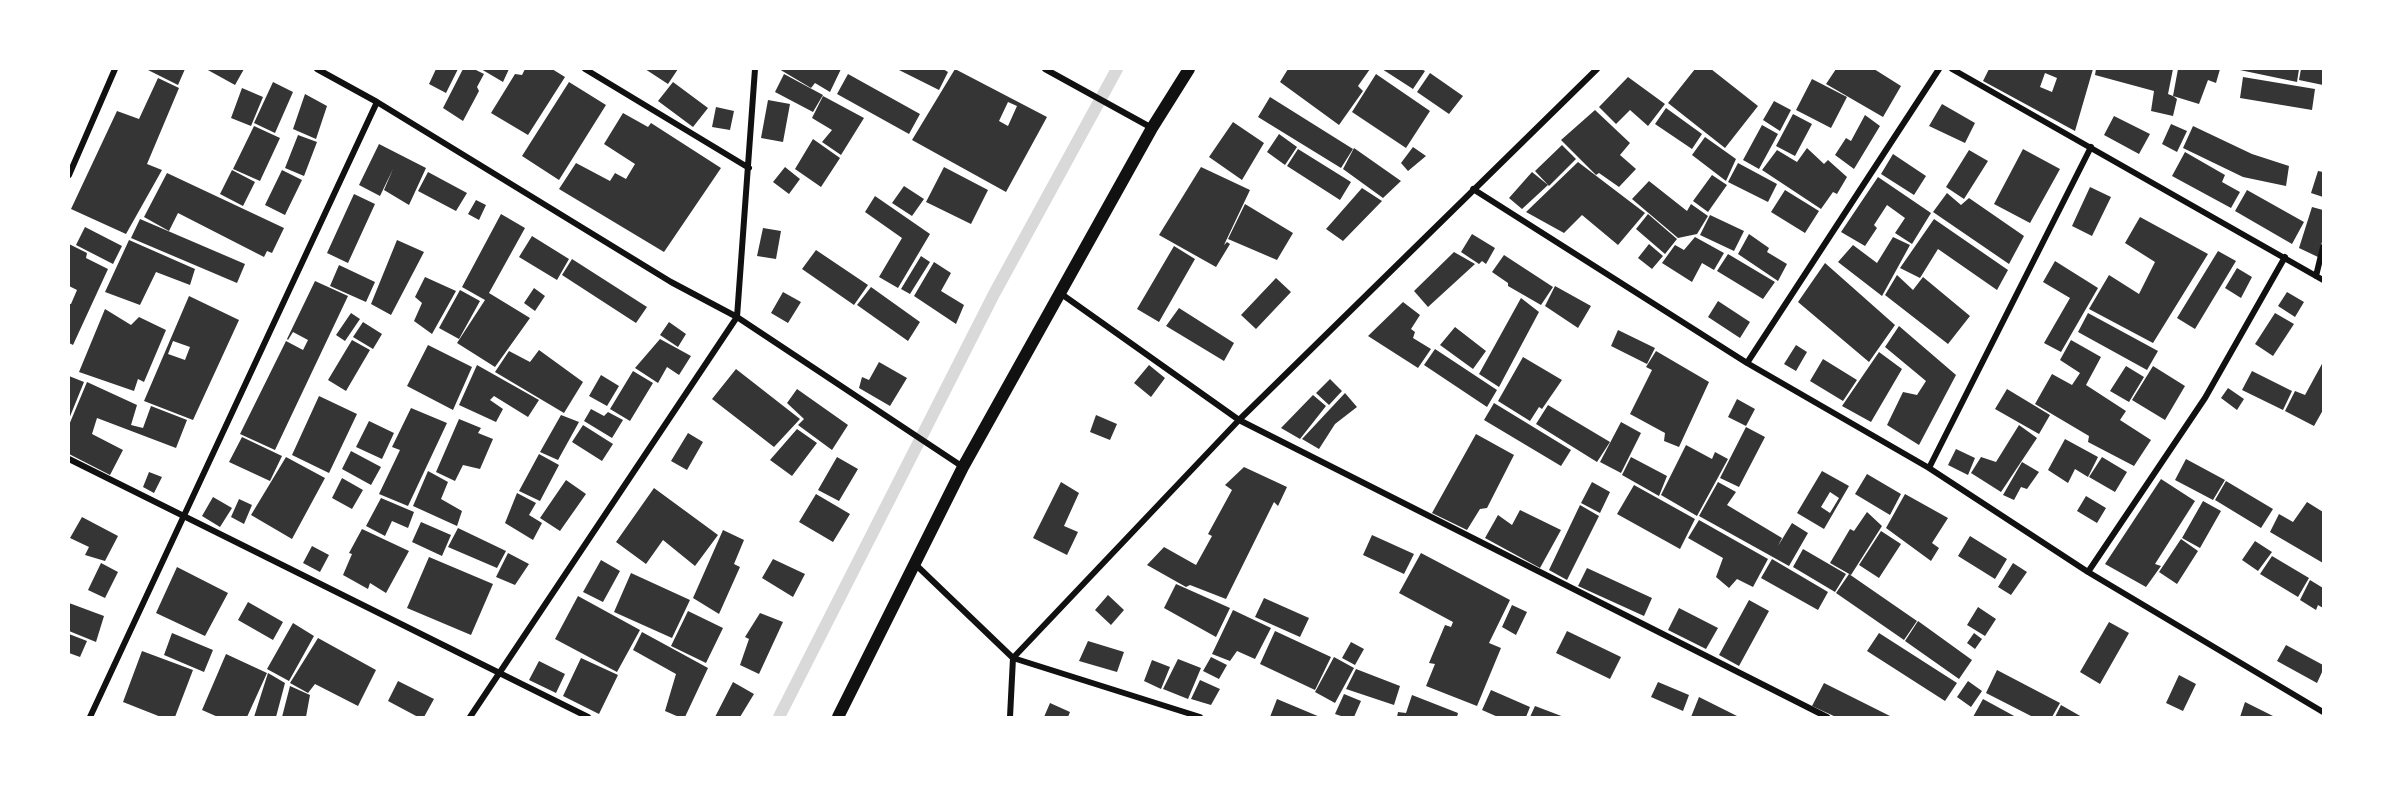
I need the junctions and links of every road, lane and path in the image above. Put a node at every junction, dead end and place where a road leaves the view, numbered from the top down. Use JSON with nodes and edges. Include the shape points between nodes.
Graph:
{"nodes":[{"id":1,"x":115,"y":69,"type":"edge"},
{"id":2,"x":317,"y":69,"type":"edge"},
{"id":3,"x":585,"y":69,"type":"edge"},
{"id":4,"x":755,"y":69,"type":"edge"},
{"id":5,"x":1046,"y":69,"type":"edge"},
{"id":6,"x":1189,"y":69,"type":"edge"},
{"id":7,"x":1597,"y":69,"type":"edge"},
{"id":8,"x":1939,"y":69,"type":"edge"},
{"id":9,"x":1952,"y":69,"type":"edge"},
{"id":10,"x":377,"y":102,"type":"junction"},
{"id":11,"x":1152,"y":128,"type":"junction"},
{"id":12,"x":2091,"y":147,"type":"junction"},
{"id":13,"x":749,"y":168,"type":"junction"},
{"id":14,"x":69,"y":175,"type":"edge"},
{"id":15,"x":1473,"y":189,"type":"junction"},
{"id":16,"x":2323,"y":247,"type":"edge"},
{"id":17,"x":2285,"y":257,"type":"junction"},
{"id":18,"x":2316,"y":276,"type":"junction"},
{"id":19,"x":2323,"y":280,"type":"edge"},
{"id":20,"x":1060,"y":292,"type":"junction"},
{"id":21,"x":737,"y":316,"type":"junction"},
{"id":22,"x":1747,"y":363,"type":"junction"},
{"id":23,"x":1239,"y":420,"type":"junction"},
{"id":24,"x":69,"y":459,"type":"edge"},
{"id":25,"x":963,"y":467,"type":"junction"},
{"id":26,"x":1929,"y":468,"type":"junction"},
{"id":27,"x":183,"y":516,"type":"junction"},
{"id":28,"x":915,"y":564,"type":"junction"},
{"id":29,"x":2088,"y":572,"type":"junction"},
{"id":30,"x":1012,"y":658,"type":"junction"},
{"id":31,"x":499,"y":673,"type":"junction"},
{"id":32,"x":2323,"y":712,"type":"edge"},
{"id":33,"x":90,"y":717,"type":"edge"},
{"id":34,"x":470,"y":717,"type":"edge"},
{"id":35,"x":588,"y":717,"type":"edge"},
{"id":36,"x":838,"y":717,"type":"edge"},
{"id":37,"x":1010,"y":717,"type":"edge"},
{"id":38,"x":1200,"y":717,"type":"edge"},
{"id":39,"x":1827,"y":717,"type":"edge"}],
"edges":[{"from":1,"to":14,"type":"street"},
{"from":2,"to":10,"type":"street"},
{"from":3,"to":13,"type":"street"},
{"from":4,"to":13,"type":"street"},
{"from":5,"to":11,"type":"street"},
{"from":6,"to":11,"type":"main road"},
{"from":7,"to":15,"type":"street"},
{"from":8,"to":22,"type":"street"},
{"from":9,"to":12,"type":"street"},
{"from":10,"to":21,"type":"street","via":[[671,282]]},
{"from":10,"to":27,"type":"street"},
{"from":11,"to":20,"type":"main road"},
{"from":12,"to":17,"type":"street"},
{"from":12,"to":26,"type":"street"},
{"from":13,"to":21,"type":"street"},
{"from":15,"to":22,"type":"street"},
{"from":15,"to":23,"type":"street"},
{"from":16,"to":18,"type":"street"},
{"from":17,"to":18,"type":"street"},
{"from":17,"to":29,"type":"street","via":[[2205,398]]},
{"from":18,"to":19,"type":"street"},
{"from":20,"to":23,"type":"street"},
{"from":20,"to":25,"type":"main road"},
{"from":21,"to":25,"type":"street"},
{"from":21,"to":31,"type":"street"},
{"from":22,"to":26,"type":"street"},
{"from":23,"to":30,"type":"street"},
{"from":23,"to":39,"type":"street"},
{"from":24,"to":27,"type":"street"},
{"from":25,"to":28,"type":"main road"},
{"from":26,"to":29,"type":"street"},
{"from":27,"to":31,"type":"street"},
{"from":27,"to":33,"type":"street"},
{"from":28,"to":30,"type":"street"},
{"from":28,"to":36,"type":"main road"},
{"from":29,"to":32,"type":"street"},
{"from":30,"to":37,"type":"street"},
{"from":30,"to":38,"type":"street"},
{"from":31,"to":34,"type":"street"},
{"from":31,"to":35,"type":"street"}]}
